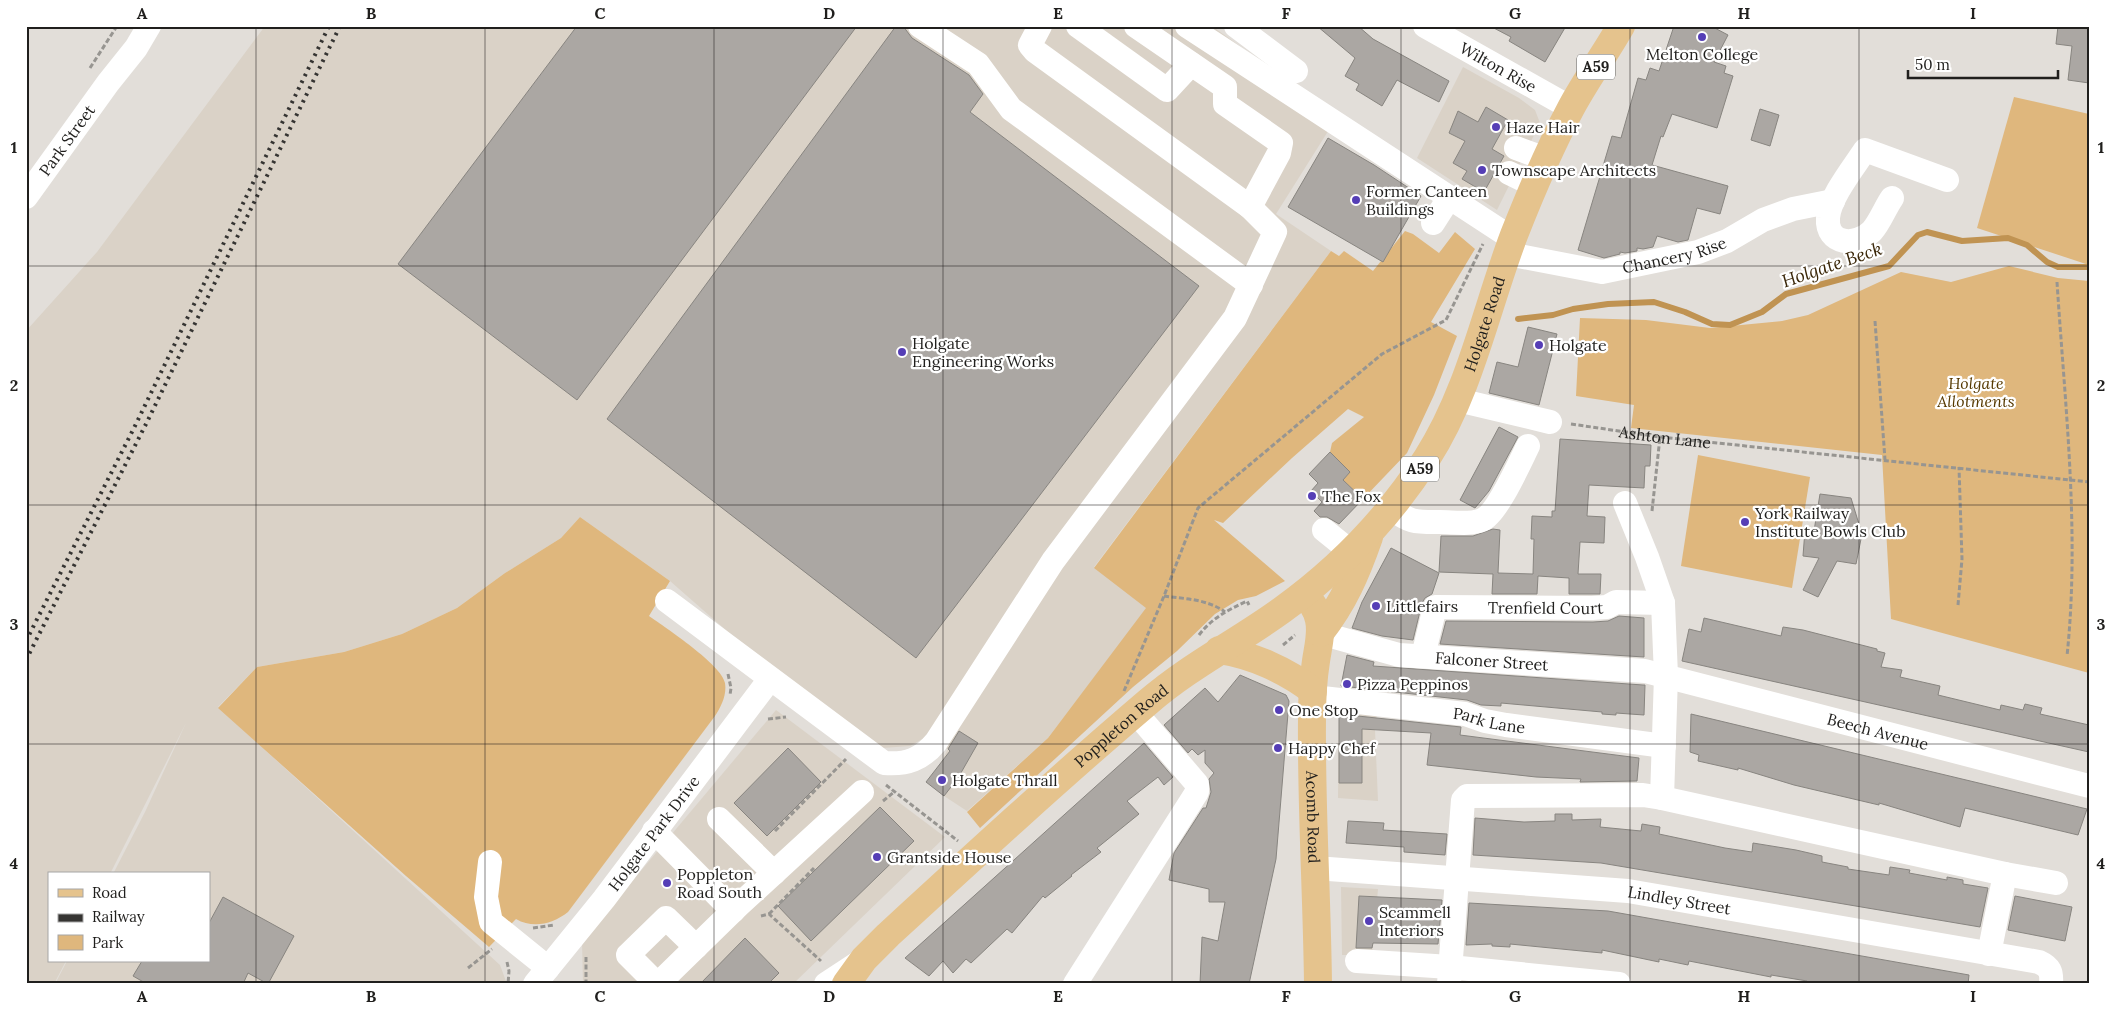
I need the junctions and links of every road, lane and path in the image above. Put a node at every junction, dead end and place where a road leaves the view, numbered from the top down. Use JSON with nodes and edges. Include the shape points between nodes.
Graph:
{"nodes":[{"id":1,"x":136,"y":26,"type":"edge"},
{"id":2,"x":149,"y":26,"type":"edge"},
{"id":3,"x":920,"y":26,"type":"edge"},
{"id":4,"x":1040,"y":26,"type":"edge"},
{"id":5,"x":1078,"y":26,"type":"edge"},
{"id":6,"x":1136,"y":26,"type":"edge"},
{"id":7,"x":1187,"y":26,"type":"edge"},
{"id":8,"x":1236,"y":26,"type":"edge"},
{"id":9,"x":1425,"y":26,"type":"edge"},
{"id":10,"x":1621,"y":26,"type":"edge"},
{"id":11,"x":1191,"y":64,"type":"junction"},
{"id":12,"x":1296,"y":71,"type":"dead end"},
{"id":13,"x":108,"y":83,"type":"junction"},
{"id":14,"x":1571,"y":108,"type":"junction"},
{"id":15,"x":1516,"y":148,"type":"dead end"},
{"id":16,"x":1546,"y":159,"type":"junction"},
{"id":17,"x":1509,"y":173,"type":"dead end"},
{"id":18,"x":1946,"y":180,"type":"dead end"},
{"id":19,"x":1534,"y":185,"type":"junction"},
{"id":20,"x":26,"y":197,"type":"edge"},
{"id":21,"x":1449,"y":198,"type":"junction"},
{"id":22,"x":1892,"y":198,"type":"dead end"},
{"id":23,"x":1833,"y":201,"type":"junction"},
{"id":24,"x":1250,"y":207,"type":"junction"},
{"id":25,"x":1433,"y":224,"type":"dead end"},
{"id":26,"x":1510,"y":246,"type":"junction"},
{"id":27,"x":1478,"y":252,"type":"dead end"},
{"id":28,"x":2057,"y":282,"type":"dead end"},
{"id":29,"x":1251,"y":285,"type":"junction"},
{"id":30,"x":1875,"y":321,"type":"dead end"},
{"id":31,"x":1458,"y":400,"type":"junction"},
{"id":32,"x":1550,"y":422,"type":"joint"},
{"id":33,"x":1660,"y":437,"type":"junction"},
{"id":34,"x":1528,"y":446,"type":"dead end"},
{"id":35,"x":1886,"y":460,"type":"junction"},
{"id":36,"x":1959,"y":467,"type":"junction"},
{"id":37,"x":2071,"y":480,"type":"junction"},
{"id":38,"x":2089,"y":482,"type":"edge"},
{"id":39,"x":1625,"y":502,"type":"dead end"},
{"id":40,"x":1391,"y":508,"type":"junction"},
{"id":41,"x":1651,"y":519,"type":"dead end"},
{"id":42,"x":1324,"y":530,"type":"dead end"},
{"id":43,"x":1371,"y":530,"type":"junction"},
{"id":44,"x":1350,"y":552,"type":"junction"},
{"id":45,"x":1304,"y":594,"type":"junction"},
{"id":46,"x":1164,"y":596,"type":"junction"},
{"id":47,"x":667,"y":601,"type":"dead end"},
{"id":48,"x":1247,"y":601,"type":"dead end"},
{"id":49,"x":1662,"y":603,"type":"junction"},
{"id":50,"x":1958,"y":605,"type":"dead end"},
{"id":51,"x":1320,"y":633,"type":"junction"},
{"id":52,"x":1219,"y":650,"type":"junction"},
{"id":53,"x":1423,"y":656,"type":"junction"},
{"id":54,"x":2067,"y":656,"type":"dead end"},
{"id":55,"x":727,"y":672,"type":"dead end"},
{"id":56,"x":1129,"y":676,"type":"dead end"},
{"id":57,"x":1666,"y":676,"type":"junction"},
{"id":58,"x":770,"y":679,"type":"junction"},
{"id":59,"x":1313,"y":694,"type":"junction"},
{"id":60,"x":729,"y":703,"type":"dead end"},
{"id":61,"x":1136,"y":713,"type":"junction"},
{"id":62,"x":1664,"y":746,"type":"junction"},
{"id":63,"x":848,"y":757,"type":"dead end"},
{"id":64,"x":2089,"y":786,"type":"edge"},
{"id":65,"x":894,"y":792,"type":"dead end"},
{"id":66,"x":872,"y":797,"type":"joint"},
{"id":67,"x":1662,"y":798,"type":"junction"},
{"id":68,"x":719,"y":819,"type":"dead end"},
{"id":69,"x":654,"y":831,"type":"junction"},
{"id":70,"x":776,"y":832,"type":"dead end"},
{"id":71,"x":490,"y":862,"type":"dead end"},
{"id":72,"x":1315,"y":868,"type":"junction"},
{"id":73,"x":774,"y":873,"type":"junction"},
{"id":74,"x":2005,"y":874,"type":"junction"},
{"id":75,"x":1457,"y":877,"type":"junction"},
{"id":76,"x":2056,"y":883,"type":"dead end"},
{"id":77,"x":736,"y":908,"type":"junction"},
{"id":78,"x":560,"y":922,"type":"dead end"},
{"id":79,"x":502,"y":940,"type":"junction"},
{"id":80,"x":696,"y":947,"type":"junction"},
{"id":81,"x":1989,"y":954,"type":"junction"},
{"id":82,"x":864,"y":959,"type":"junction"},
{"id":83,"x":1357,"y":961,"type":"dead end"},
{"id":84,"x":468,"y":968,"type":"dead end"},
{"id":85,"x":825,"y":973,"type":"edge"},
{"id":86,"x":1450,"y":975,"type":"edge"},
{"id":87,"x":541,"y":976,"type":"edge"},
{"id":88,"x":508,"y":984,"type":"edge"},
{"id":89,"x":658,"y":984,"type":"edge"},
{"id":90,"x":846,"y":984,"type":"edge"},
{"id":91,"x":1075,"y":984,"type":"edge"},
{"id":92,"x":1318,"y":984,"type":"edge"},
{"id":93,"x":1620,"y":984,"type":"edge"},
{"id":94,"x":2051,"y":984,"type":"edge"}],
"edges":[{"from":1,"to":13,"type":"street","name":"Park Street"},
{"from":2,"to":13,"type":"street","name":"Park Street"},
{"from":3,"to":29,"type":"street","via":[[978,64],[1011,109]]},
{"from":4,"to":24,"type":"street","via":[[1030,45],[1035,51]]},
{"from":5,"to":11,"type":"street","via":[[1167,90]]},
{"from":6,"to":11,"type":"street"},
{"from":7,"to":21,"type":"street"},
{"from":8,"to":12,"type":"street"},
{"from":9,"to":14,"type":"street","name":"Wilton Rise"},
{"from":10,"to":14,"type":"main road","name":"Holgate Road","number":"A59"},
{"from":11,"to":24,"type":"street","via":[[1225,87],[1225,104],[1281,143],[1279,154]]},
{"from":13,"to":20,"type":"street","name":"Park Street"},
{"from":14,"to":16,"type":"main road","name":"Holgate Road","number":"A59"},
{"from":15,"to":16,"type":"street"},
{"from":16,"to":19,"type":"main road","name":"Holgate Road","number":"A59"},
{"from":17,"to":19,"type":"street"},
{"from":18,"to":23,"type":"street","via":[[1865,150]]},
{"from":19,"to":26,"type":"main road","name":"Holgate Road","number":"A59"},
{"from":21,"to":25,"type":"street"},
{"from":21,"to":26,"type":"street"},
{"from":22,"to":23,"type":"street","via":[[1873,229],[1861,239],[1852,241],[1836,239],[1831,231],[1828,218]]},
{"from":23,"to":26,"type":"street","name":"Chancery Rise","via":[[1763,220],[1727,241],[1698,252],[1602,272]]},
{"from":24,"to":29,"type":"street","via":[[1274,232]]},
{"from":26,"to":31,"type":"main road","name":"Holgate Road","number":"A59"},
{"from":27,"to":46,"type":"path","via":[[1446,320],[1382,354],[1198,508]]},
{"from":28,"to":37,"type":"path"},
{"from":29,"to":58,"type":"street","via":[[1235,318],[1053,561],[928,753],[898,764],[884,763]]},
{"from":30,"to":35,"type":"path"},
{"from":31,"to":32,"type":"street"},
{"from":31,"to":40,"type":"main road","name":"Holgate Road","number":"A59","via":[[1444,430]]},
{"from":32,"to":33,"type":"path","name":"Ashton Lane"},
{"from":33,"to":35,"type":"path","name":"Ashton Lane"},
{"from":33,"to":41,"type":"path"},
{"from":34,"to":40,"type":"street","via":[[1493,512],[1484,520],[1417,522],[1407,520]]},
{"from":35,"to":36,"type":"path","name":"Ashton Lane"},
{"from":36,"to":37,"type":"path","name":"Ashton Lane"},
{"from":36,"to":50,"type":"path","via":[[1962,559]]},
{"from":37,"to":38,"type":"path","name":"Ashton Lane"},
{"from":37,"to":54,"type":"path","via":[[2072,607]]},
{"from":39,"to":49,"type":"street"},
{"from":40,"to":43,"type":"main road","name":"Holgate Road","number":"A59"},
{"from":42,"to":44,"type":"street"},
{"from":43,"to":44,"type":"main road","name":"Holgate Road","number":"A59"},
{"from":43,"to":51,"type":"main road","via":[[1352,583]]},
{"from":44,"to":45,"type":"main road","name":"Holgate Road","number":"A59"},
{"from":45,"to":51,"type":"main road","name":"Acomb Road","via":[[1315,607]]},
{"from":45,"to":52,"type":"main road","name":"Poppleton Road","number":"A59"},
{"from":46,"to":48,"type":"path","via":[[1214,604],[1225,612]]},
{"from":46,"to":56,"type":"path"},
{"from":47,"to":58,"type":"street"},
{"from":49,"to":53,"type":"street","name":"Trenfield Court","via":[[1616,602],[1608,607],[1592,608],[1435,607]]},
{"from":49,"to":57,"type":"street"},
{"from":51,"to":53,"type":"street","name":"Falconer Street","via":[[1399,655]]},
{"from":51,"to":59,"type":"main road","name":"Acomb Road"},
{"from":52,"to":59,"type":"main road","via":[[1234,652],[1290,675]]},
{"from":52,"to":61,"type":"main road","name":"Poppleton Road","number":"A59"},
{"from":53,"to":57,"type":"street","name":"Falconer Street","via":[[1627,670]]},
{"from":55,"to":60,"type":"path","via":[[731,688]]},
{"from":57,"to":62,"type":"street"},
{"from":57,"to":64,"type":"street","name":"Beech Avenue"},
{"from":58,"to":69,"type":"street","name":"Holgate Park Drive"},
{"from":59,"to":62,"type":"street","name":"Park Lane"},
{"from":59,"to":72,"type":"main road","name":"Acomb Road","via":[[1311,777]]},
{"from":61,"to":82,"type":"main road","name":"Poppleton Road","number":"A59","via":[[1061,777]]},
{"from":61,"to":91,"type":"street","via":[[1197,784],[1197,792]]},
{"from":62,"to":67,"type":"street"},
{"from":63,"to":70,"type":"path"},
{"from":65,"to":66,"type":"path"},
{"from":66,"to":73,"type":"street"},
{"from":67,"to":74,"type":"street"},
{"from":67,"to":75,"type":"street","via":[[1467,796],[1463,800]]},
{"from":68,"to":73,"type":"street"},
{"from":69,"to":77,"type":"street"},
{"from":69,"to":87,"type":"street","name":"Holgate Park Drive"},
{"from":71,"to":79,"type":"street","via":[[486,897],[491,922]]},
{"from":72,"to":75,"type":"street","name":"Lindley Street"},
{"from":72,"to":92,"type":"main road","name":"Acomb Road"},
{"from":73,"to":77,"type":"street"},
{"from":74,"to":76,"type":"street"},
{"from":74,"to":81,"type":"street"},
{"from":75,"to":81,"type":"street","name":"Lindley Street","via":[[1645,894]]},
{"from":75,"to":86,"type":"street"},
{"from":77,"to":80,"type":"street"},
{"from":77,"to":85,"type":"path","via":[[753,919],[768,914]]},
{"from":78,"to":79,"type":"path","via":[[543,928],[517,924]]},
{"from":79,"to":84,"type":"path"},
{"from":79,"to":87,"type":"street"},
{"from":79,"to":88,"type":"path","via":[[509,971]]},
{"from":80,"to":89,"type":"street"},
{"from":80,"to":89,"type":"street","via":[[666,918],[628,955]]},
{"from":81,"to":94,"type":"street","name":"Lindley Street","via":[[2048,966],[2052,974]]},
{"from":82,"to":85,"type":"street"},
{"from":82,"to":90,"type":"main road","name":"Poppleton Road","number":"A59"},
{"from":83,"to":86,"type":"street"},
{"from":86,"to":93,"type":"street"}]}
